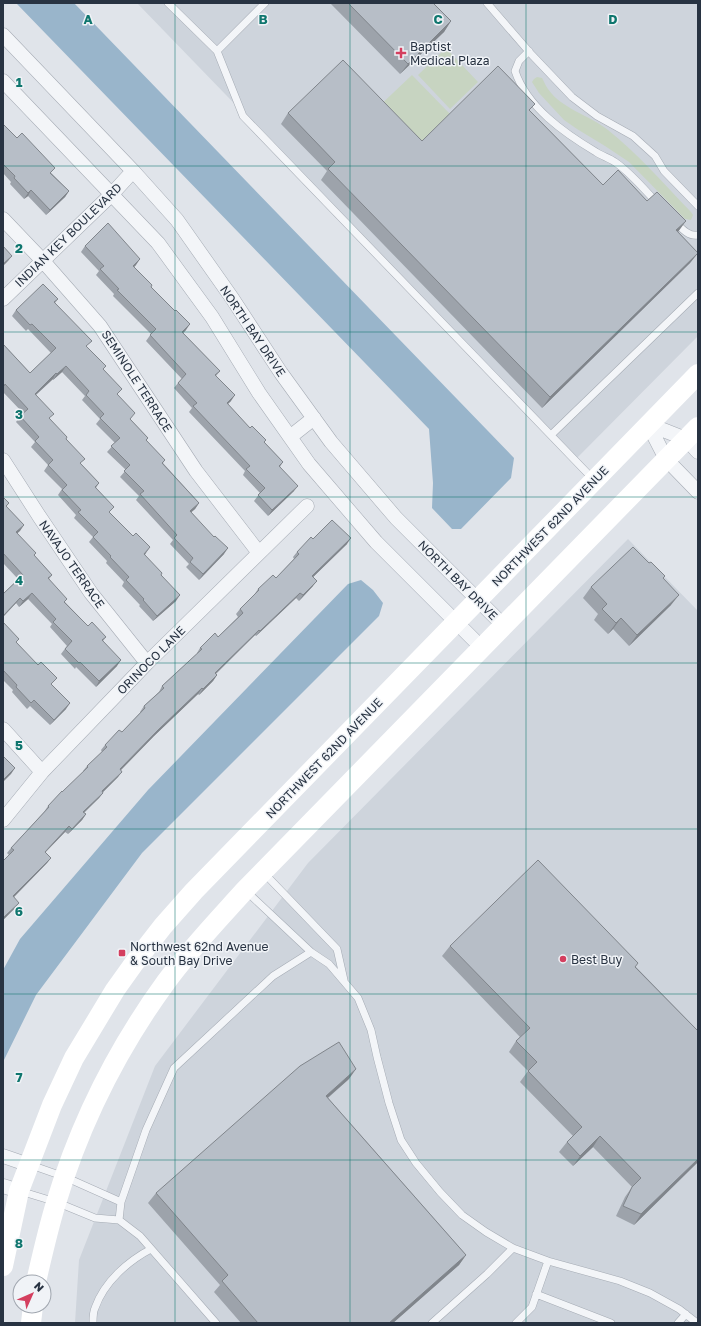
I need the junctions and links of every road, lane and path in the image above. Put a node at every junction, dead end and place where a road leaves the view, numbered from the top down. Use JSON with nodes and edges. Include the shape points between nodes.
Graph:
{"nodes":[{"id":1,"x":168,"y":3,"type":"edge"},
{"id":2,"x":265,"y":3,"type":"edge"},
{"id":3,"x":487,"y":3,"type":"edge"},
{"id":4,"x":3,"y":35,"type":"edge"},
{"id":5,"x":216,"y":51,"type":"junction"},
{"id":6,"x":529,"y":51,"type":"junction"},
{"id":7,"x":3,"y":81,"type":"edge"},
{"id":8,"x":133,"y":171,"type":"junction"},
{"id":9,"x":112,"y":194,"type":"junction"},
{"id":10,"x":698,"y":206,"type":"edge"},
{"id":11,"x":3,"y":219,"type":"edge"},
{"id":12,"x":698,"y":234,"type":"edge"},
{"id":13,"x":43,"y":261,"type":"junction"},
{"id":14,"x":698,"y":293,"type":"edge"},
{"id":15,"x":3,"y":299,"type":"edge"},
{"id":16,"x":698,"y":374,"type":"edge"},
{"id":17,"x":314,"y":418,"type":"junction"},
{"id":18,"x":648,"y":424,"type":"junction"},
{"id":19,"x":551,"y":435,"type":"junction"},
{"id":20,"x":290,"y":437,"type":"junction"},
{"id":21,"x":694,"y":440,"type":"edge"},
{"id":22,"x":666,"y":459,"type":"junction"},
{"id":23,"x":3,"y":460,"type":"edge"},
{"id":24,"x":594,"y":480,"type":"junction"},
{"id":25,"x":698,"y":492,"type":"edge"},
{"id":26,"x":307,"y":506,"type":"dead end"},
{"id":27,"x":259,"y":553,"type":"junction"},
{"id":28,"x":478,"y":600,"type":"junction"},
{"id":29,"x":456,"y":622,"type":"junction"},
{"id":30,"x":504,"y":626,"type":"junction"},
{"id":31,"x":482,"y":648,"type":"junction"},
{"id":32,"x":147,"y":663,"type":"junction"},
{"id":33,"x":3,"y":729,"type":"edge"},
{"id":34,"x":42,"y":772,"type":"junction"},
{"id":35,"x":3,"y":820,"type":"edge"},
{"id":36,"x":263,"y":872,"type":"junction"},
{"id":37,"x":246,"y":890,"type":"junction"},
{"id":38,"x":311,"y":952,"type":"junction"},
{"id":39,"x":344,"y":982,"type":"junction"},
{"id":40,"x":3,"y":1156,"type":"edge"},
{"id":41,"x":29,"y":1165,"type":"junction"},
{"id":42,"x":65,"y":1177,"type":"junction"},
{"id":43,"x":11,"y":1188,"type":"edge"},
{"id":44,"x":56,"y":1202,"type":"junction"},
{"id":45,"x":121,"y":1202,"type":"junction"},
{"id":46,"x":119,"y":1220,"type":"junction"},
{"id":47,"x":513,"y":1248,"type":"junction"},
{"id":48,"x":152,"y":1249,"type":"junction"},
{"id":49,"x":548,"y":1261,"type":"junction"},
{"id":50,"x":3,"y":1266,"type":"edge"},
{"id":51,"x":38,"y":1274,"type":"edge"},
{"id":52,"x":536,"y":1294,"type":"junction"},
{"id":53,"x":686,"y":1314,"type":"junction"},
{"id":54,"x":93,"y":1323,"type":"edge"},
{"id":55,"x":216,"y":1323,"type":"edge"},
{"id":56,"x":432,"y":1323,"type":"edge"},
{"id":57,"x":516,"y":1323,"type":"edge"},
{"id":58,"x":611,"y":1323,"type":"edge"},
{"id":59,"x":678,"y":1323,"type":"edge"},
{"id":60,"x":698,"y":1323,"type":"edge"}],
"edges":[{"from":1,"to":5,"type":"lane"},
{"from":2,"to":5,"type":"lane"},
{"from":3,"to":6,"type":"lane"},
{"from":4,"to":8,"type":"street","name":"NORTH BAY DRIVE"},
{"from":5,"to":19,"type":"lane","via":[[243,116]]},
{"from":6,"to":10,"type":"lane","via":[[572,97],[597,116],[634,136],[655,156],[664,171]]},
{"from":6,"to":12,"type":"lane","via":[[519,61],[515,71],[519,83],[537,106],[574,138],[615,162],[689,234]]},
{"from":7,"to":9,"type":"street"},
{"from":8,"to":9,"type":"street","name":"INDIAN KEY BOULEVARD"},
{"from":8,"to":17,"type":"street","name":"NORTH BAY DRIVE","via":[[176,220]]},
{"from":9,"to":13,"type":"street","name":"INDIAN KEY BOULEVARD"},
{"from":9,"to":20,"type":"street","via":[[158,243],[212,317],[259,393]]},
{"from":11,"to":13,"type":"street","name":"SEMINOLE TERRACE"},
{"from":13,"to":15,"type":"street","name":"INDIAN KEY BOULEVARD"},
{"from":13,"to":27,"type":"street","name":"SEMINOLE TERRACE","via":[[100,326],[196,471]]},
{"from":14,"to":19,"type":"lane"},
{"from":16,"to":18,"type":"street","name":"NORTHWEST 62ND AVENUE"},
{"from":17,"to":20,"type":"street"},
{"from":17,"to":28,"type":"street","name":"NORTH BAY DRIVE","via":[[331,442],[396,518]]},
{"from":18,"to":21,"type":"street"},
{"from":18,"to":22,"type":"street"},
{"from":18,"to":24,"type":"street","name":"NORTHWEST 62ND AVENUE"},
{"from":19,"to":24,"type":"lane"},
{"from":20,"to":29,"type":"street","via":[[309,464],[376,542]]},
{"from":21,"to":22,"type":"street"},
{"from":22,"to":25,"type":"street"},
{"from":22,"to":30,"type":"street"},
{"from":23,"to":32,"type":"street","name":"NAVAJO TERRACE","via":[[91,594]]},
{"from":24,"to":28,"type":"street","name":"NORTHWEST 62ND AVENUE"},
{"from":26,"to":27,"type":"street","name":"ORINOCO LANE"},
{"from":27,"to":32,"type":"street","name":"ORINOCO LANE"},
{"from":28,"to":29,"type":"street","name":"NORTHWEST 62ND AVENUE"},
{"from":28,"to":30,"type":"street","name":"NORTH BAY DRIVE"},
{"from":29,"to":31,"type":"street"},
{"from":29,"to":41,"type":"street","name":"NORTHWEST 62ND AVENUE","via":[[199,885],[163,926],[115,990],[74,1058]]},
{"from":30,"to":31,"type":"street"},
{"from":31,"to":36,"type":"street"},
{"from":32,"to":34,"type":"street","name":"ORINOCO LANE"},
{"from":33,"to":34,"type":"street"},
{"from":34,"to":35,"type":"street","name":"ORINOCO LANE"},
{"from":36,"to":37,"type":"street"},
{"from":36,"to":39,"type":"lane","via":[[336,949]]},
{"from":37,"to":38,"type":"lane"},
{"from":37,"to":42,"type":"street","via":[[194,947],[143,1014],[97,1096]]},
{"from":38,"to":39,"type":"lane","via":[[329,964]]},
{"from":38,"to":45,"type":"lane","via":[[273,976],[174,1068],[146,1130]]},
{"from":39,"to":47,"type":"lane","via":[[358,998],[371,1030],[401,1140],[416,1163],[462,1215]]},
{"from":40,"to":41,"type":"street"},
{"from":41,"to":42,"type":"lane"},
{"from":41,"to":43,"type":"street","name":"NORTHWEST 62ND AVENUE"},
{"from":42,"to":44,"type":"street"},
{"from":42,"to":45,"type":"lane"},
{"from":43,"to":44,"type":"lane"},
{"from":43,"to":50,"type":"street","name":"NORTHWEST 62ND AVENUE"},
{"from":44,"to":46,"type":"lane","via":[[96,1218]]},
{"from":44,"to":51,"type":"street"},
{"from":45,"to":46,"type":"lane"},
{"from":46,"to":48,"type":"lane"},
{"from":47,"to":49,"type":"lane"},
{"from":47,"to":56,"type":"lane"},
{"from":48,"to":54,"type":"lane","via":[[139,1255],[109,1284],[94,1309]]},
{"from":48,"to":55,"type":"lane"},
{"from":49,"to":52,"type":"lane"},
{"from":49,"to":53,"type":"lane","via":[[644,1291]]},
{"from":52,"to":57,"type":"lane","via":[[532,1307]]},
{"from":52,"to":58,"type":"lane"},
{"from":53,"to":59,"type":"lane"},
{"from":53,"to":60,"type":"lane"}]}
